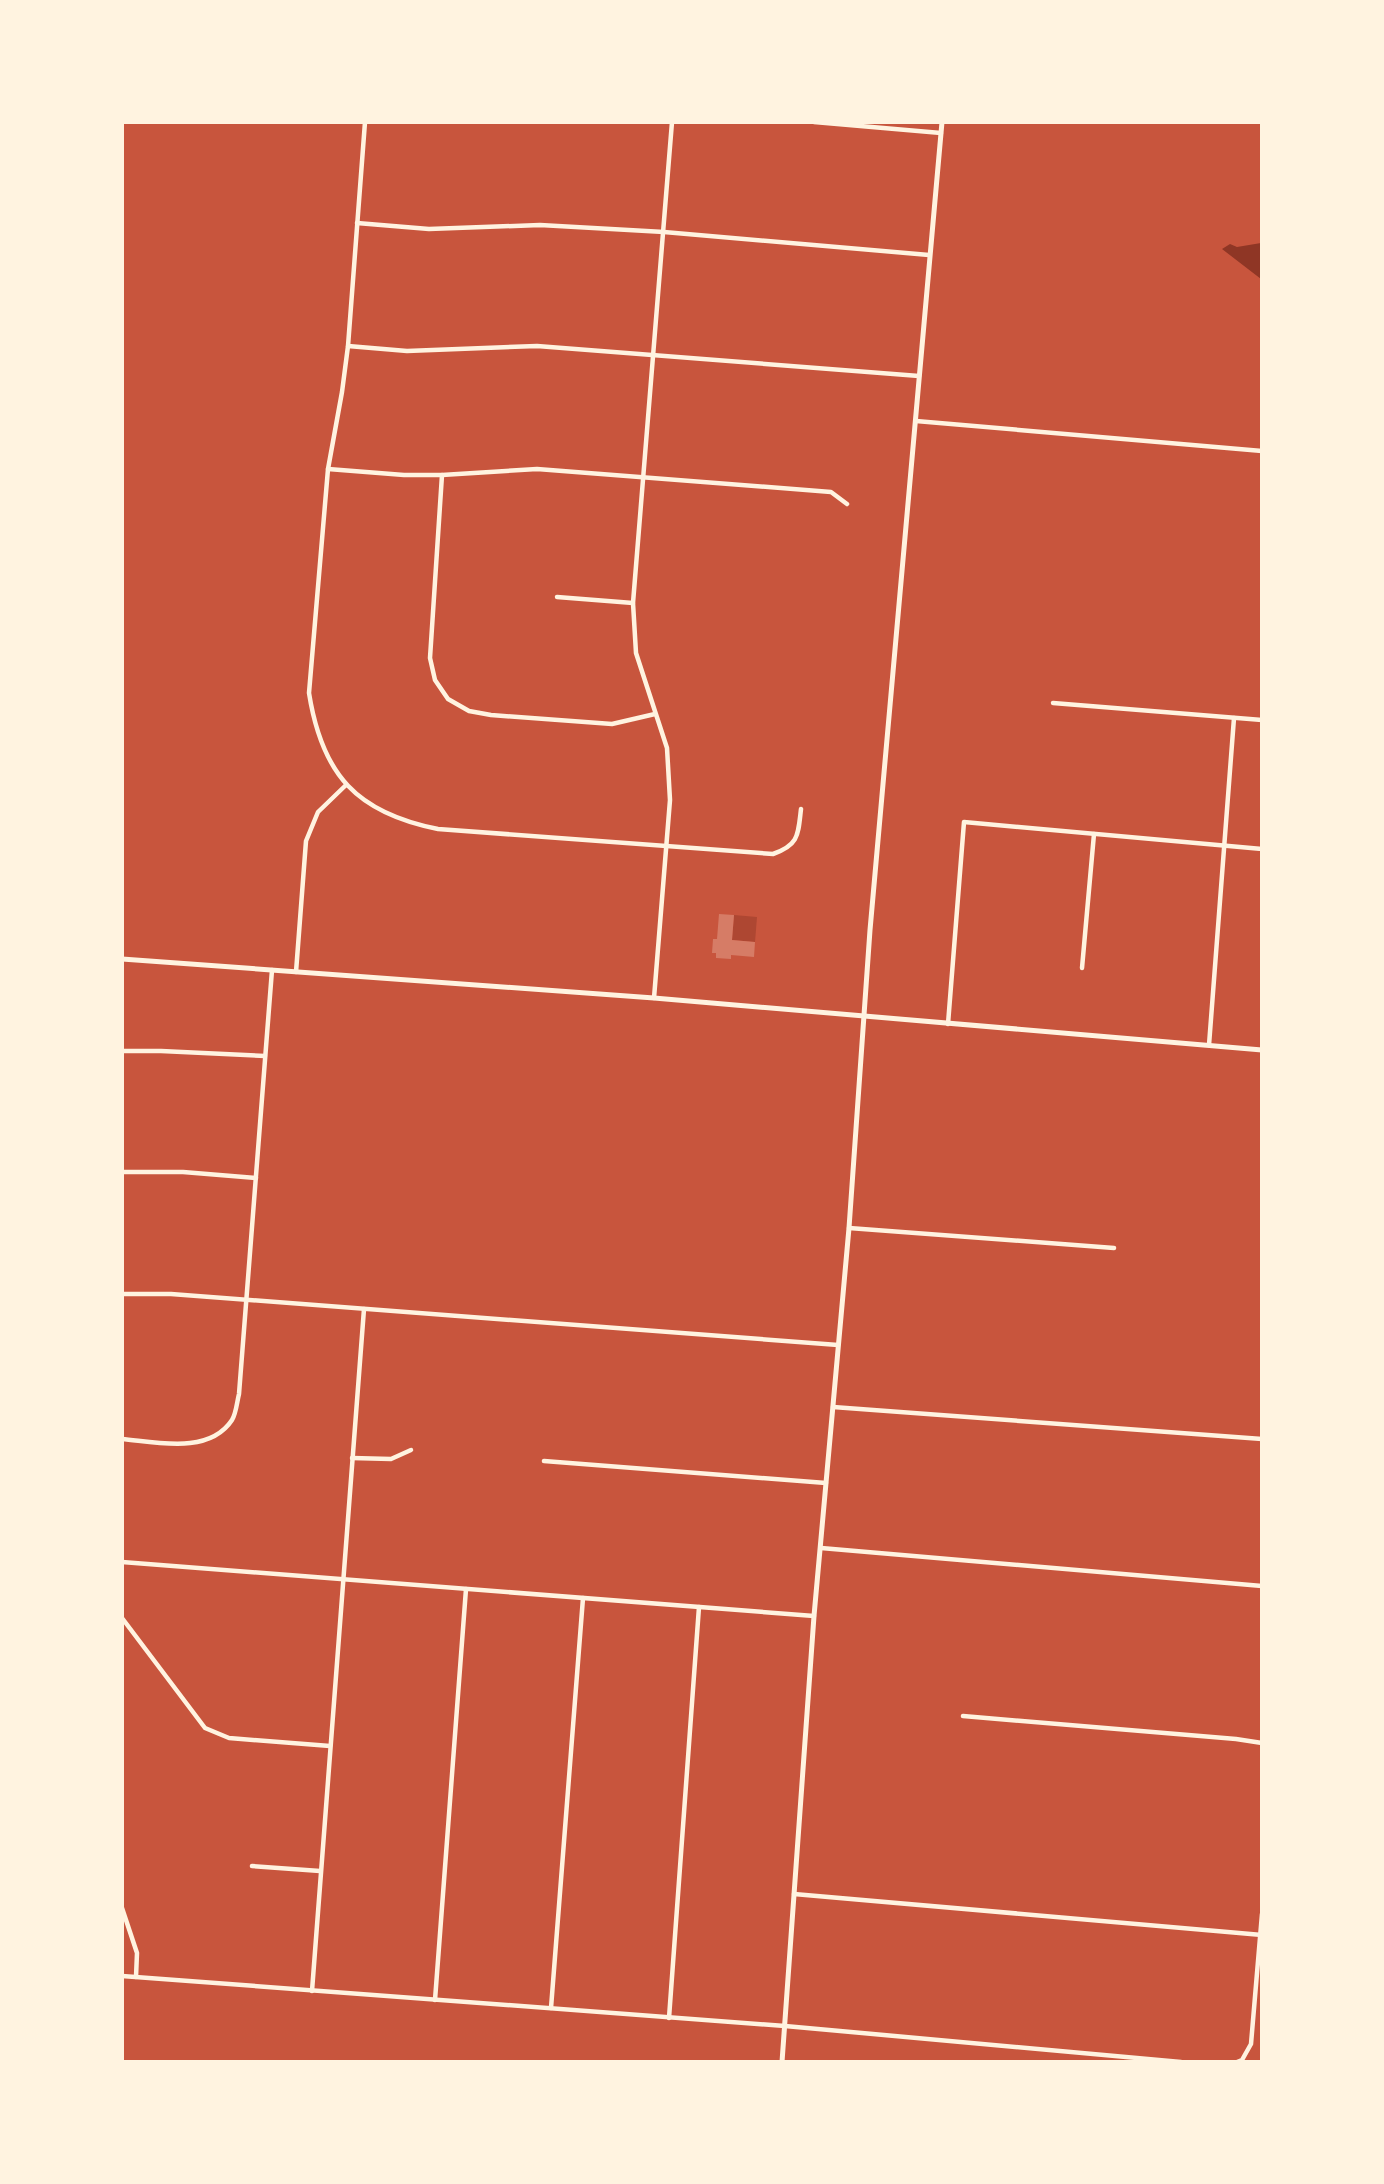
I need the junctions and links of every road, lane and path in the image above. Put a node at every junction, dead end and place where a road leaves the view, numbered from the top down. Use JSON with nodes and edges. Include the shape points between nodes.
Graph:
{"nodes":[{"id":1,"x":365,"y":122,"type":"edge"},
{"id":2,"x":672,"y":122,"type":"edge"},
{"id":3,"x":814,"y":122,"type":"edge"},
{"id":4,"x":942,"y":122,"type":"edge"},
{"id":5,"x":941,"y":133,"type":"junction"},
{"id":6,"x":357,"y":223,"type":"junction"},
{"id":7,"x":663,"y":232,"type":"junction"},
{"id":8,"x":929,"y":255,"type":"junction"},
{"id":9,"x":348,"y":346,"type":"junction"},
{"id":10,"x":654,"y":355,"type":"junction"},
{"id":11,"x":920,"y":377,"type":"junction"},
{"id":12,"x":916,"y":421,"type":"junction"},
{"id":13,"x":1262,"y":451,"type":"edge"},
{"id":14,"x":328,"y":469,"type":"junction"},
{"id":15,"x":442,"y":475,"type":"junction"},
{"id":16,"x":643,"y":479,"type":"junction"},
{"id":17,"x":847,"y":504,"type":"dead end"},
{"id":18,"x":557,"y":597,"type":"dead end"},
{"id":19,"x":633,"y":603,"type":"junction"},
{"id":20,"x":1053,"y":703,"type":"dead end"},
{"id":21,"x":655,"y":714,"type":"junction"},
{"id":22,"x":1234,"y":718,"type":"junction"},
{"id":23,"x":1262,"y":720,"type":"edge"},
{"id":24,"x":346,"y":785,"type":"junction"},
{"id":25,"x":801,"y":809,"type":"dead end"},
{"id":26,"x":1094,"y":834,"type":"junction"},
{"id":27,"x":667,"y":845,"type":"junction"},
{"id":28,"x":1223,"y":846,"type":"junction"},
{"id":29,"x":1262,"y":849,"type":"edge"},
{"id":30,"x":122,"y":959,"type":"edge"},
{"id":31,"x":1082,"y":968,"type":"dead end"},
{"id":32,"x":272,"y":970,"type":"junction"},
{"id":33,"x":296,"y":972,"type":"junction"},
{"id":34,"x":654,"y":998,"type":"junction"},
{"id":35,"x":865,"y":1016,"type":"junction"},
{"id":36,"x":948,"y":1024,"type":"junction"},
{"id":37,"x":1209,"y":1045,"type":"junction"},
{"id":38,"x":1262,"y":1050,"type":"edge"},
{"id":39,"x":122,"y":1051,"type":"edge"},
{"id":40,"x":265,"y":1056,"type":"junction"},
{"id":41,"x":122,"y":1172,"type":"edge"},
{"id":42,"x":256,"y":1178,"type":"junction"},
{"id":43,"x":849,"y":1228,"type":"junction"},
{"id":44,"x":1114,"y":1248,"type":"dead end"},
{"id":45,"x":122,"y":1294,"type":"edge"},
{"id":46,"x":246,"y":1300,"type":"junction"},
{"id":47,"x":364,"y":1309,"type":"junction"},
{"id":48,"x":838,"y":1345,"type":"junction"},
{"id":49,"x":833,"y":1407,"type":"junction"},
{"id":50,"x":122,"y":1438,"type":"edge"},
{"id":51,"x":1262,"y":1439,"type":"edge"},
{"id":52,"x":411,"y":1450,"type":"dead end"},
{"id":53,"x":352,"y":1458,"type":"junction"},
{"id":54,"x":544,"y":1461,"type":"dead end"},
{"id":55,"x":826,"y":1483,"type":"junction"},
{"id":56,"x":821,"y":1548,"type":"junction"},
{"id":57,"x":122,"y":1562,"type":"edge"},
{"id":58,"x":344,"y":1579,"type":"junction"},
{"id":59,"x":1262,"y":1586,"type":"edge"},
{"id":60,"x":466,"y":1588,"type":"junction"},
{"id":61,"x":583,"y":1597,"type":"junction"},
{"id":62,"x":699,"y":1607,"type":"junction"},
{"id":63,"x":814,"y":1616,"type":"junction"},
{"id":64,"x":122,"y":1618,"type":"edge"},
{"id":65,"x":962,"y":1716,"type":"dead end"},
{"id":66,"x":1262,"y":1743,"type":"edge"},
{"id":67,"x":330,"y":1746,"type":"junction"},
{"id":68,"x":252,"y":1866,"type":"dead end"},
{"id":69,"x":320,"y":1871,"type":"junction"},
{"id":70,"x":794,"y":1894,"type":"junction"},
{"id":71,"x":122,"y":1908,"type":"edge"},
{"id":72,"x":1262,"y":1914,"type":"edge"},
{"id":73,"x":1261,"y":1935,"type":"edge"},
{"id":74,"x":122,"y":1976,"type":"edge"},
{"id":75,"x":136,"y":1978,"type":"junction"},
{"id":76,"x":312,"y":1991,"type":"junction"},
{"id":77,"x":435,"y":2000,"type":"junction"},
{"id":78,"x":551,"y":2008,"type":"junction"},
{"id":79,"x":669,"y":2018,"type":"junction"},
{"id":80,"x":785,"y":2026,"type":"junction"},
{"id":81,"x":782,"y":2062,"type":"edge"},
{"id":82,"x":1181,"y":2062,"type":"edge"},
{"id":83,"x":1237,"y":2062,"type":"edge"}],
"edges":[{"from":1,"to":6,"type":"street"},
{"from":2,"to":7,"type":"street"},
{"from":3,"to":5,"type":"street"},
{"from":4,"to":5,"type":"street"},
{"from":5,"to":8,"type":"street"},
{"from":6,"to":7,"type":"street","via":[[429,229],[540,225]]},
{"from":6,"to":9,"type":"street"},
{"from":7,"to":8,"type":"street"},
{"from":7,"to":10,"type":"street"},
{"from":8,"to":11,"type":"street"},
{"from":9,"to":10,"type":"street","via":[[407,351],[537,346]]},
{"from":9,"to":14,"type":"street"},
{"from":10,"to":11,"type":"street"},
{"from":10,"to":16,"type":"street"},
{"from":11,"to":12,"type":"street"},
{"from":12,"to":13,"type":"street"},
{"from":12,"to":35,"type":"street"},
{"from":14,"to":15,"type":"street"},
{"from":14,"to":24,"type":"street","via":[[309,694],[325,753]]},
{"from":15,"to":16,"type":"street","via":[[537,470]]},
{"from":15,"to":21,"type":"street","via":[[430,658],[435,680],[448,699],[469,711],[491,715],[612,724]]},
{"from":16,"to":17,"type":"street","via":[[831,492]]},
{"from":16,"to":19,"type":"street"},
{"from":18,"to":19,"type":"street"},
{"from":19,"to":21,"type":"street","via":[[636,653]]},
{"from":20,"to":22,"type":"street"},
{"from":21,"to":27,"type":"street","via":[[670,772]]},
{"from":22,"to":23,"type":"street"},
{"from":22,"to":28,"type":"street"},
{"from":24,"to":27,"type":"street","via":[[389,816],[438,829]]},
{"from":24,"to":33,"type":"street","via":[[318,812],[306,841]]},
{"from":25,"to":27,"type":"street","via":[[797,836],[789,848],[773,854]]},
{"from":26,"to":28,"type":"street"},
{"from":26,"to":31,"type":"street"},
{"from":26,"to":36,"type":"street","via":[[964,822]]},
{"from":27,"to":34,"type":"street"},
{"from":28,"to":29,"type":"street"},
{"from":28,"to":37,"type":"street"},
{"from":30,"to":32,"type":"street"},
{"from":32,"to":33,"type":"street"},
{"from":32,"to":40,"type":"street"},
{"from":33,"to":34,"type":"street"},
{"from":34,"to":35,"type":"street"},
{"from":35,"to":36,"type":"street"},
{"from":35,"to":43,"type":"street"},
{"from":36,"to":37,"type":"street"},
{"from":37,"to":38,"type":"street"},
{"from":39,"to":40,"type":"street"},
{"from":40,"to":42,"type":"street"},
{"from":41,"to":42,"type":"street"},
{"from":42,"to":46,"type":"street"},
{"from":43,"to":44,"type":"street"},
{"from":43,"to":48,"type":"street"},
{"from":45,"to":46,"type":"street"},
{"from":46,"to":47,"type":"street"},
{"from":46,"to":50,"type":"street","via":[[239,1394],[232,1420],[217,1435],[189,1444]]},
{"from":47,"to":48,"type":"street"},
{"from":47,"to":53,"type":"street"},
{"from":48,"to":49,"type":"street"},
{"from":49,"to":51,"type":"street"},
{"from":49,"to":55,"type":"street"},
{"from":52,"to":53,"type":"street","via":[[391,1459]]},
{"from":53,"to":58,"type":"street"},
{"from":54,"to":55,"type":"street"},
{"from":55,"to":56,"type":"street"},
{"from":56,"to":59,"type":"street"},
{"from":56,"to":63,"type":"street"},
{"from":57,"to":58,"type":"street"},
{"from":58,"to":60,"type":"street"},
{"from":58,"to":67,"type":"street"},
{"from":60,"to":61,"type":"street"},
{"from":60,"to":77,"type":"street"},
{"from":61,"to":62,"type":"street"},
{"from":61,"to":78,"type":"street"},
{"from":62,"to":63,"type":"street"},
{"from":62,"to":79,"type":"street"},
{"from":63,"to":70,"type":"street"},
{"from":64,"to":67,"type":"street","via":[[205,1728],[229,1738]]},
{"from":65,"to":66,"type":"street"},
{"from":67,"to":69,"type":"street"},
{"from":68,"to":69,"type":"street"},
{"from":69,"to":76,"type":"street"},
{"from":70,"to":73,"type":"street"},
{"from":70,"to":80,"type":"street"},
{"from":71,"to":75,"type":"street","via":[[137,1954]]},
{"from":72,"to":73,"type":"street"},
{"from":73,"to":83,"type":"street","via":[[1251,2044]]},
{"from":74,"to":75,"type":"street"},
{"from":75,"to":76,"type":"street"},
{"from":76,"to":77,"type":"street"},
{"from":77,"to":78,"type":"street"},
{"from":78,"to":79,"type":"street"},
{"from":79,"to":80,"type":"street"},
{"from":80,"to":81,"type":"street"},
{"from":80,"to":82,"type":"street"}]}
